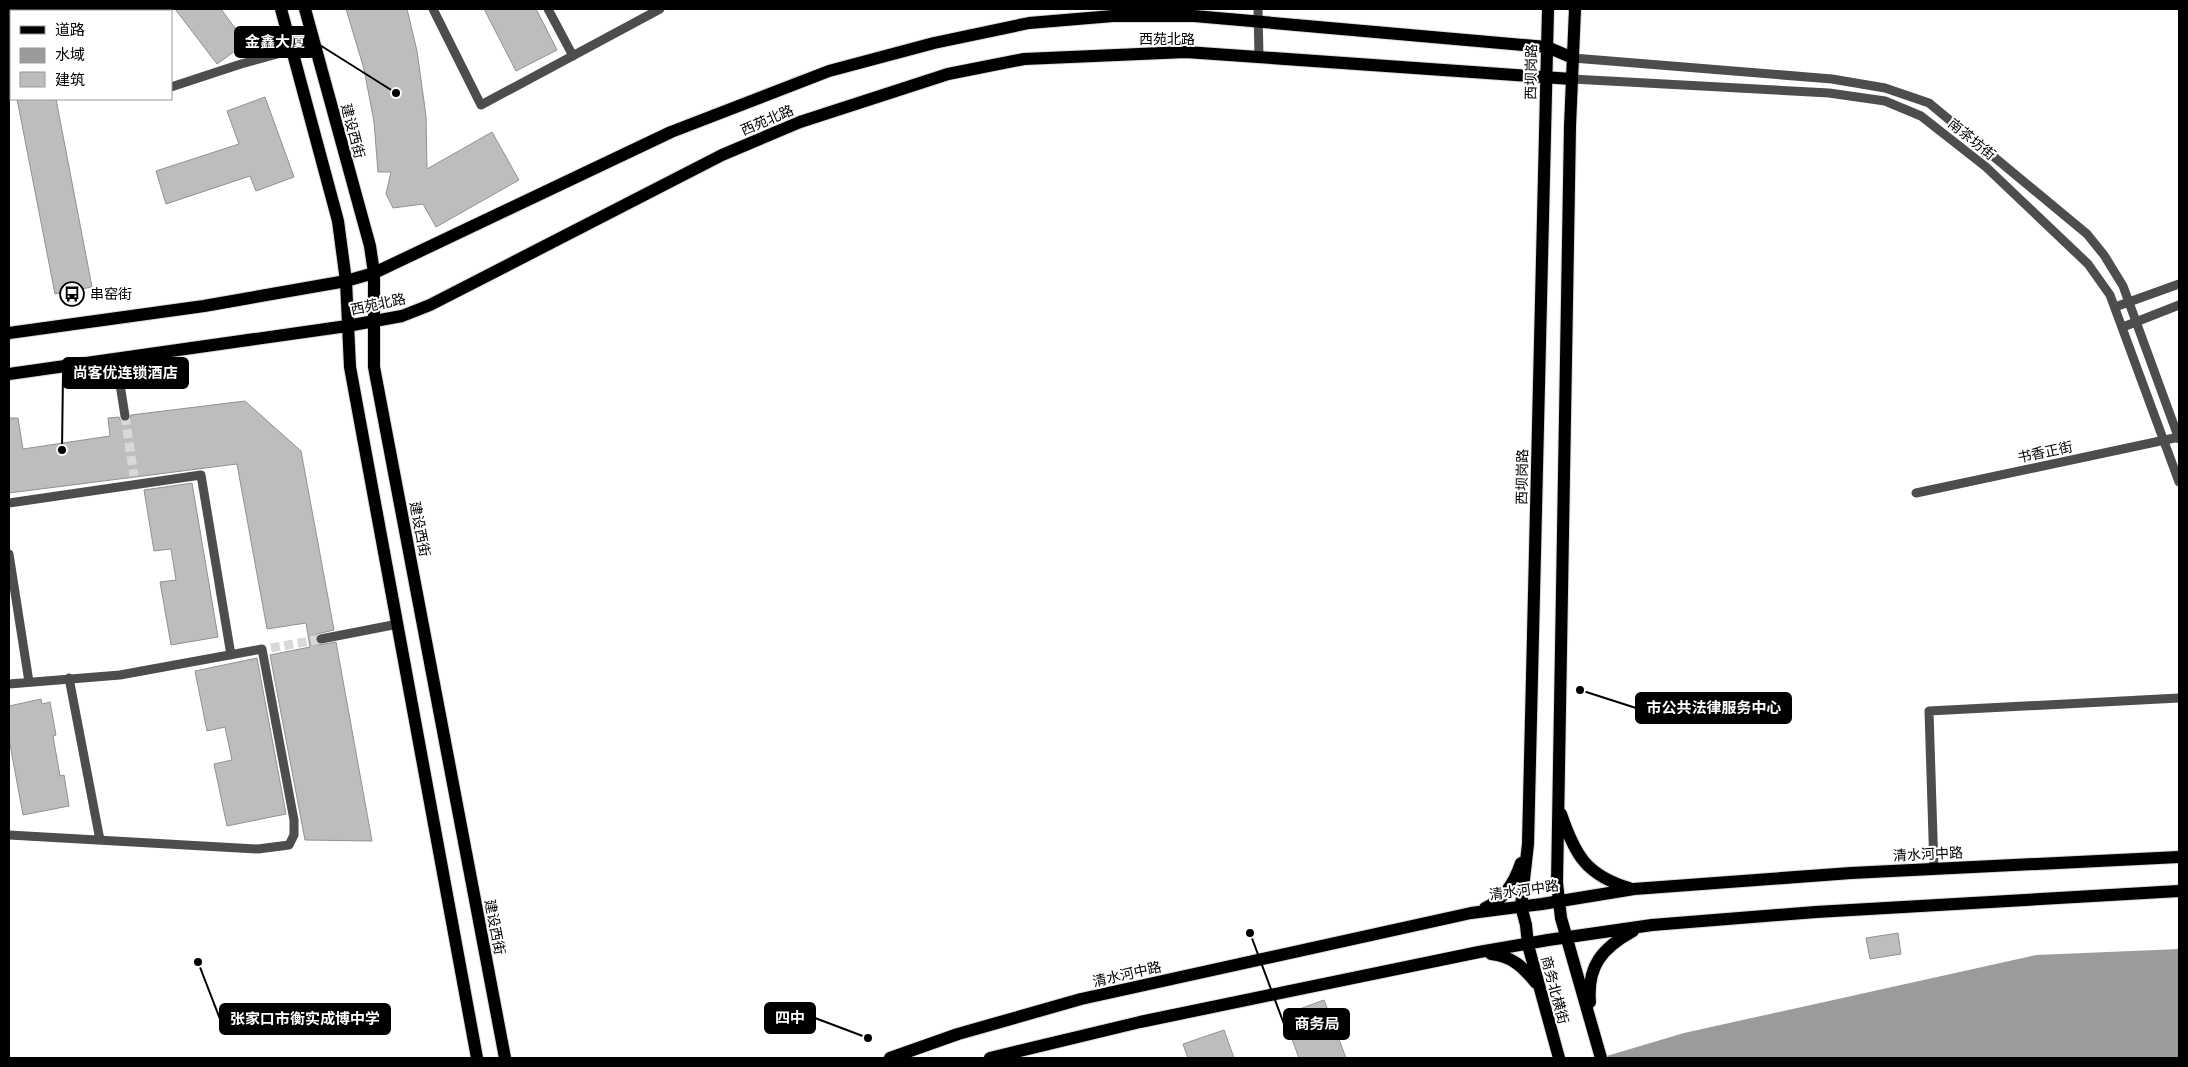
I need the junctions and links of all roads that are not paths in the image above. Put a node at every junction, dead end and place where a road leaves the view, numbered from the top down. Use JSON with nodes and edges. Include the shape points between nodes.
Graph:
{"nodes":[{"id":1,"x":281,"y":9,"type":"edge"},
{"id":2,"x":305,"y":9,"type":"edge"},
{"id":3,"x":433,"y":9,"type":"edge"},
{"id":4,"x":548,"y":9,"type":"edge"},
{"id":5,"x":660,"y":9,"type":"edge"},
{"id":6,"x":1258,"y":9,"type":"edge"},
{"id":7,"x":1548,"y":9,"type":"edge"},
{"id":8,"x":1575,"y":9,"type":"edge"},
{"id":9,"x":1258,"y":22,"type":"junction"},
{"id":10,"x":314,"y":44,"type":"junction"},
{"id":11,"x":1547,"y":47,"type":"junction"},
{"id":12,"x":292,"y":50,"type":"junction"},
{"id":13,"x":573,"y":56,"type":"junction"},
{"id":14,"x":1259,"y":57,"type":"junction"},
{"id":15,"x":1573,"y":58,"type":"junction"},
{"id":16,"x":1546,"y":77,"type":"junction"},
{"id":17,"x":1572,"y":79,"type":"junction"},
{"id":18,"x":172,"y":86,"type":"edge"},
{"id":19,"x":374,"y":273,"type":"junction"},
{"id":20,"x":346,"y":281,"type":"junction"},
{"id":21,"x":2179,"y":284,"type":"edge"},
{"id":22,"x":2129,"y":301,"type":"junction"},
{"id":23,"x":2179,"y":305,"type":"edge"},
{"id":24,"x":2115,"y":307,"type":"junction"},
{"id":25,"x":2136,"y":321,"type":"junction"},
{"id":26,"x":373,"y":322,"type":"junction"},
{"id":27,"x":347,"y":326,"type":"junction"},
{"id":28,"x":2122,"y":327,"type":"junction"},
{"id":29,"x":9,"y":333,"type":"edge"},
{"id":30,"x":116,"y":359,"type":"junction"},
{"id":31,"x":9,"y":374,"type":"edge"},
{"id":32,"x":125,"y":416,"type":"tunnel mouth"},
{"id":33,"x":2179,"y":438,"type":"edge"},
{"id":34,"x":2164,"y":441,"type":"junction"},
{"id":35,"x":2179,"y":482,"type":"edge"},
{"id":36,"x":1916,"y":493,"type":"dead end"},
{"id":37,"x":9,"y":503,"type":"edge"},
{"id":38,"x":9,"y":554,"type":"edge"},
{"id":39,"x":398,"y":624,"type":"junction"},
{"id":40,"x":321,"y":639,"type":"tunnel mouth"},
{"id":41,"x":231,"y":655,"type":"junction"},
{"id":42,"x":69,"y":678,"type":"junction"},
{"id":43,"x":30,"y":682,"type":"junction"},
{"id":44,"x":9,"y":684,"type":"edge"},
{"id":45,"x":2179,"y":698,"type":"edge"},
{"id":46,"x":1557,"y":804,"type":"junction"},
{"id":47,"x":9,"y":835,"type":"edge"},
{"id":48,"x":100,"y":840,"type":"junction"},
{"id":49,"x":1528,"y":844,"type":"junction"},
{"id":50,"x":2179,"y":857,"type":"edge"},
{"id":51,"x":1934,"y":869,"type":"junction"},
{"id":52,"x":1634,"y":889,"type":"junction"},
{"id":53,"x":2179,"y":891,"type":"edge"},
{"id":54,"x":1559,"y":900,"type":"junction"},
{"id":55,"x":1542,"y":904,"type":"junction"},
{"id":56,"x":1521,"y":906,"type":"junction"},
{"id":57,"x":1472,"y":913,"type":"junction"},
{"id":58,"x":1560,"y":918,"type":"junction"},
{"id":59,"x":1526,"y":926,"type":"junction"},
{"id":60,"x":1642,"y":926,"type":"junction"},
{"id":61,"x":1566,"y":938,"type":"junction"},
{"id":62,"x":1548,"y":940,"type":"junction"},
{"id":63,"x":1528,"y":945,"type":"junction"},
{"id":64,"x":1479,"y":952,"type":"junction"},
{"id":65,"x":1539,"y":986,"type":"junction"},
{"id":66,"x":1592,"y":1029,"type":"junction"},
{"id":67,"x":477,"y":1058,"type":"edge"},
{"id":68,"x":505,"y":1058,"type":"edge"},
{"id":69,"x":890,"y":1058,"type":"edge"},
{"id":70,"x":990,"y":1058,"type":"edge"},
{"id":71,"x":1559,"y":1058,"type":"edge"},
{"id":72,"x":1601,"y":1058,"type":"edge"}],
"edges":[{"from":1,"to":12,"type":"main road"},
{"from":2,"to":10,"type":"main road","name":"建设西街"},
{"from":3,"to":13,"type":"street","via":[[482,106]]},
{"from":4,"to":13,"type":"street"},
{"from":5,"to":13,"type":"street"},
{"from":6,"to":9,"type":"street"},
{"from":7,"to":11,"type":"main road","name":"西坝岗路"},
{"from":8,"to":15,"type":"main road"},
{"from":9,"to":11,"type":"main road","name":"西苑北路"},
{"from":9,"to":14,"type":"street"},
{"from":9,"to":19,"type":"main road","name":"西苑北路","via":[[1194,16],[1113,16],[1029,23],[934,43],[830,71],[671,132]]},
{"from":10,"to":12,"type":"street"},
{"from":10,"to":19,"type":"main road","name":"建设西街","via":[[370,246]]},
{"from":11,"to":15,"type":"main road","name":"西苑北路"},
{"from":11,"to":16,"type":"main road","name":"西坝岗路"},
{"from":12,"to":18,"type":"street"},
{"from":12,"to":20,"type":"main road","via":[[338,221]]},
{"from":14,"to":16,"type":"main road","name":"西苑北路"},
{"from":14,"to":26,"type":"main road","name":"西苑北路","via":[[1186,52],[1024,59],[948,74],[800,122],[722,155],[430,305],[402,316]]},
{"from":15,"to":17,"type":"main road"},
{"from":15,"to":22,"type":"street","name":"南茶坊街","via":[[1832,79],[1885,88],[1929,103],[2087,234],[2124,286]]},
{"from":16,"to":17,"type":"main road","name":"西苑北路"},
{"from":16,"to":49,"type":"main road","name":"西坝岗路"},
{"from":17,"to":24,"type":"street","name":"南茶坊街","via":[[1829,93],[1885,101],[1921,116],[1986,167],[2088,264]]},
{"from":17,"to":46,"type":"main road"},
{"from":19,"to":20,"type":"main road","name":"西苑北路"},
{"from":19,"to":26,"type":"main road","name":"建设西街"},
{"from":20,"to":27,"type":"main road"},
{"from":20,"to":29,"type":"main road","name":"西苑北路","via":[[204,306]]},
{"from":21,"to":22,"type":"street"},
{"from":22,"to":24,"type":"street"},
{"from":22,"to":25,"type":"street","name":"南茶坊街"},
{"from":23,"to":25,"type":"street"},
{"from":24,"to":28,"type":"street","name":"南茶坊街"},
{"from":25,"to":28,"type":"street"},
{"from":25,"to":33,"type":"street","name":"南茶坊街"},
{"from":26,"to":27,"type":"main road","name":"西苑北路"},
{"from":26,"to":68,"type":"main road","name":"建设西街","via":[[374,368]]},
{"from":27,"to":30,"type":"main road","name":"西苑北路"},
{"from":27,"to":39,"type":"main road","via":[[350,367]]},
{"from":28,"to":34,"type":"street","name":"南茶坊街"},
{"from":30,"to":31,"type":"main road","name":"西苑北路"},
{"from":30,"to":32,"type":"street"},
{"from":33,"to":34,"type":"street","name":"书香正街"},
{"from":34,"to":35,"type":"street","name":"南茶坊街"},
{"from":34,"to":36,"type":"street","name":"书香正街"},
{"from":37,"to":41,"type":"street","via":[[135,480],[201,476]]},
{"from":38,"to":43,"type":"street"},
{"from":39,"to":40,"type":"street"},
{"from":39,"to":67,"type":"main road"},
{"from":41,"to":42,"type":"street","via":[[120,675]]},
{"from":41,"to":48,"type":"street","via":[[266,648],[294,820],[294,835],[289,845],[258,849]]},
{"from":42,"to":43,"type":"street"},
{"from":42,"to":48,"type":"street"},
{"from":43,"to":44,"type":"street"},
{"from":45,"to":51,"type":"street","via":[[1929,711]]},
{"from":46,"to":52,"type":"main road","via":[[1585,864],[1613,883]]},
{"from":46,"to":54,"type":"main road"},
{"from":47,"to":48,"type":"street"},
{"from":49,"to":56,"type":"main road","name":"西坝岗路"},
{"from":49,"to":57,"type":"main road","via":[[1516,877],[1502,897]]},
{"from":50,"to":51,"type":"main road","name":"清水河中路"},
{"from":51,"to":52,"type":"main road","name":"清水河中路"},
{"from":52,"to":54,"type":"main road","name":"清水河中路"},
{"from":53,"to":60,"type":"main road","via":[[1816,912]]},
{"from":54,"to":55,"type":"main road","name":"清水河中路"},
{"from":54,"to":58,"type":"main road"},
{"from":55,"to":56,"type":"main road","name":"清水河中路"},
{"from":55,"to":58,"type":"main road","via":[[1556,910]]},
{"from":55,"to":59,"type":"main road","via":[[1531,909]]},
{"from":56,"to":57,"type":"main road","name":"清水河中路"},
{"from":56,"to":59,"type":"main road","name":"西坝岗路"},
{"from":57,"to":69,"type":"main road","name":"清水河中路","via":[[1081,1000],[958,1034]]},
{"from":58,"to":61,"type":"main road"},
{"from":58,"to":62,"type":"main road","via":[[1559,931]]},
{"from":59,"to":62,"type":"main road","via":[[1536,939]]},
{"from":59,"to":63,"type":"main road","name":"西坝岗路"},
{"from":60,"to":61,"type":"main road"},
{"from":60,"to":66,"type":"main road","via":[[1606,948],[1594,966],[1588,985]]},
{"from":61,"to":62,"type":"main road"},
{"from":61,"to":66,"type":"main road","name":"商务北横街"},
{"from":62,"to":63,"type":"main road"},
{"from":63,"to":64,"type":"main road"},
{"from":63,"to":65,"type":"main road","name":"商务北横街"},
{"from":64,"to":65,"type":"main road","via":[[1514,960]]},
{"from":64,"to":70,"type":"main road","via":[[1140,1022]]},
{"from":65,"to":71,"type":"main road","name":"商务北横街"},
{"from":66,"to":72,"type":"main road"}]}
